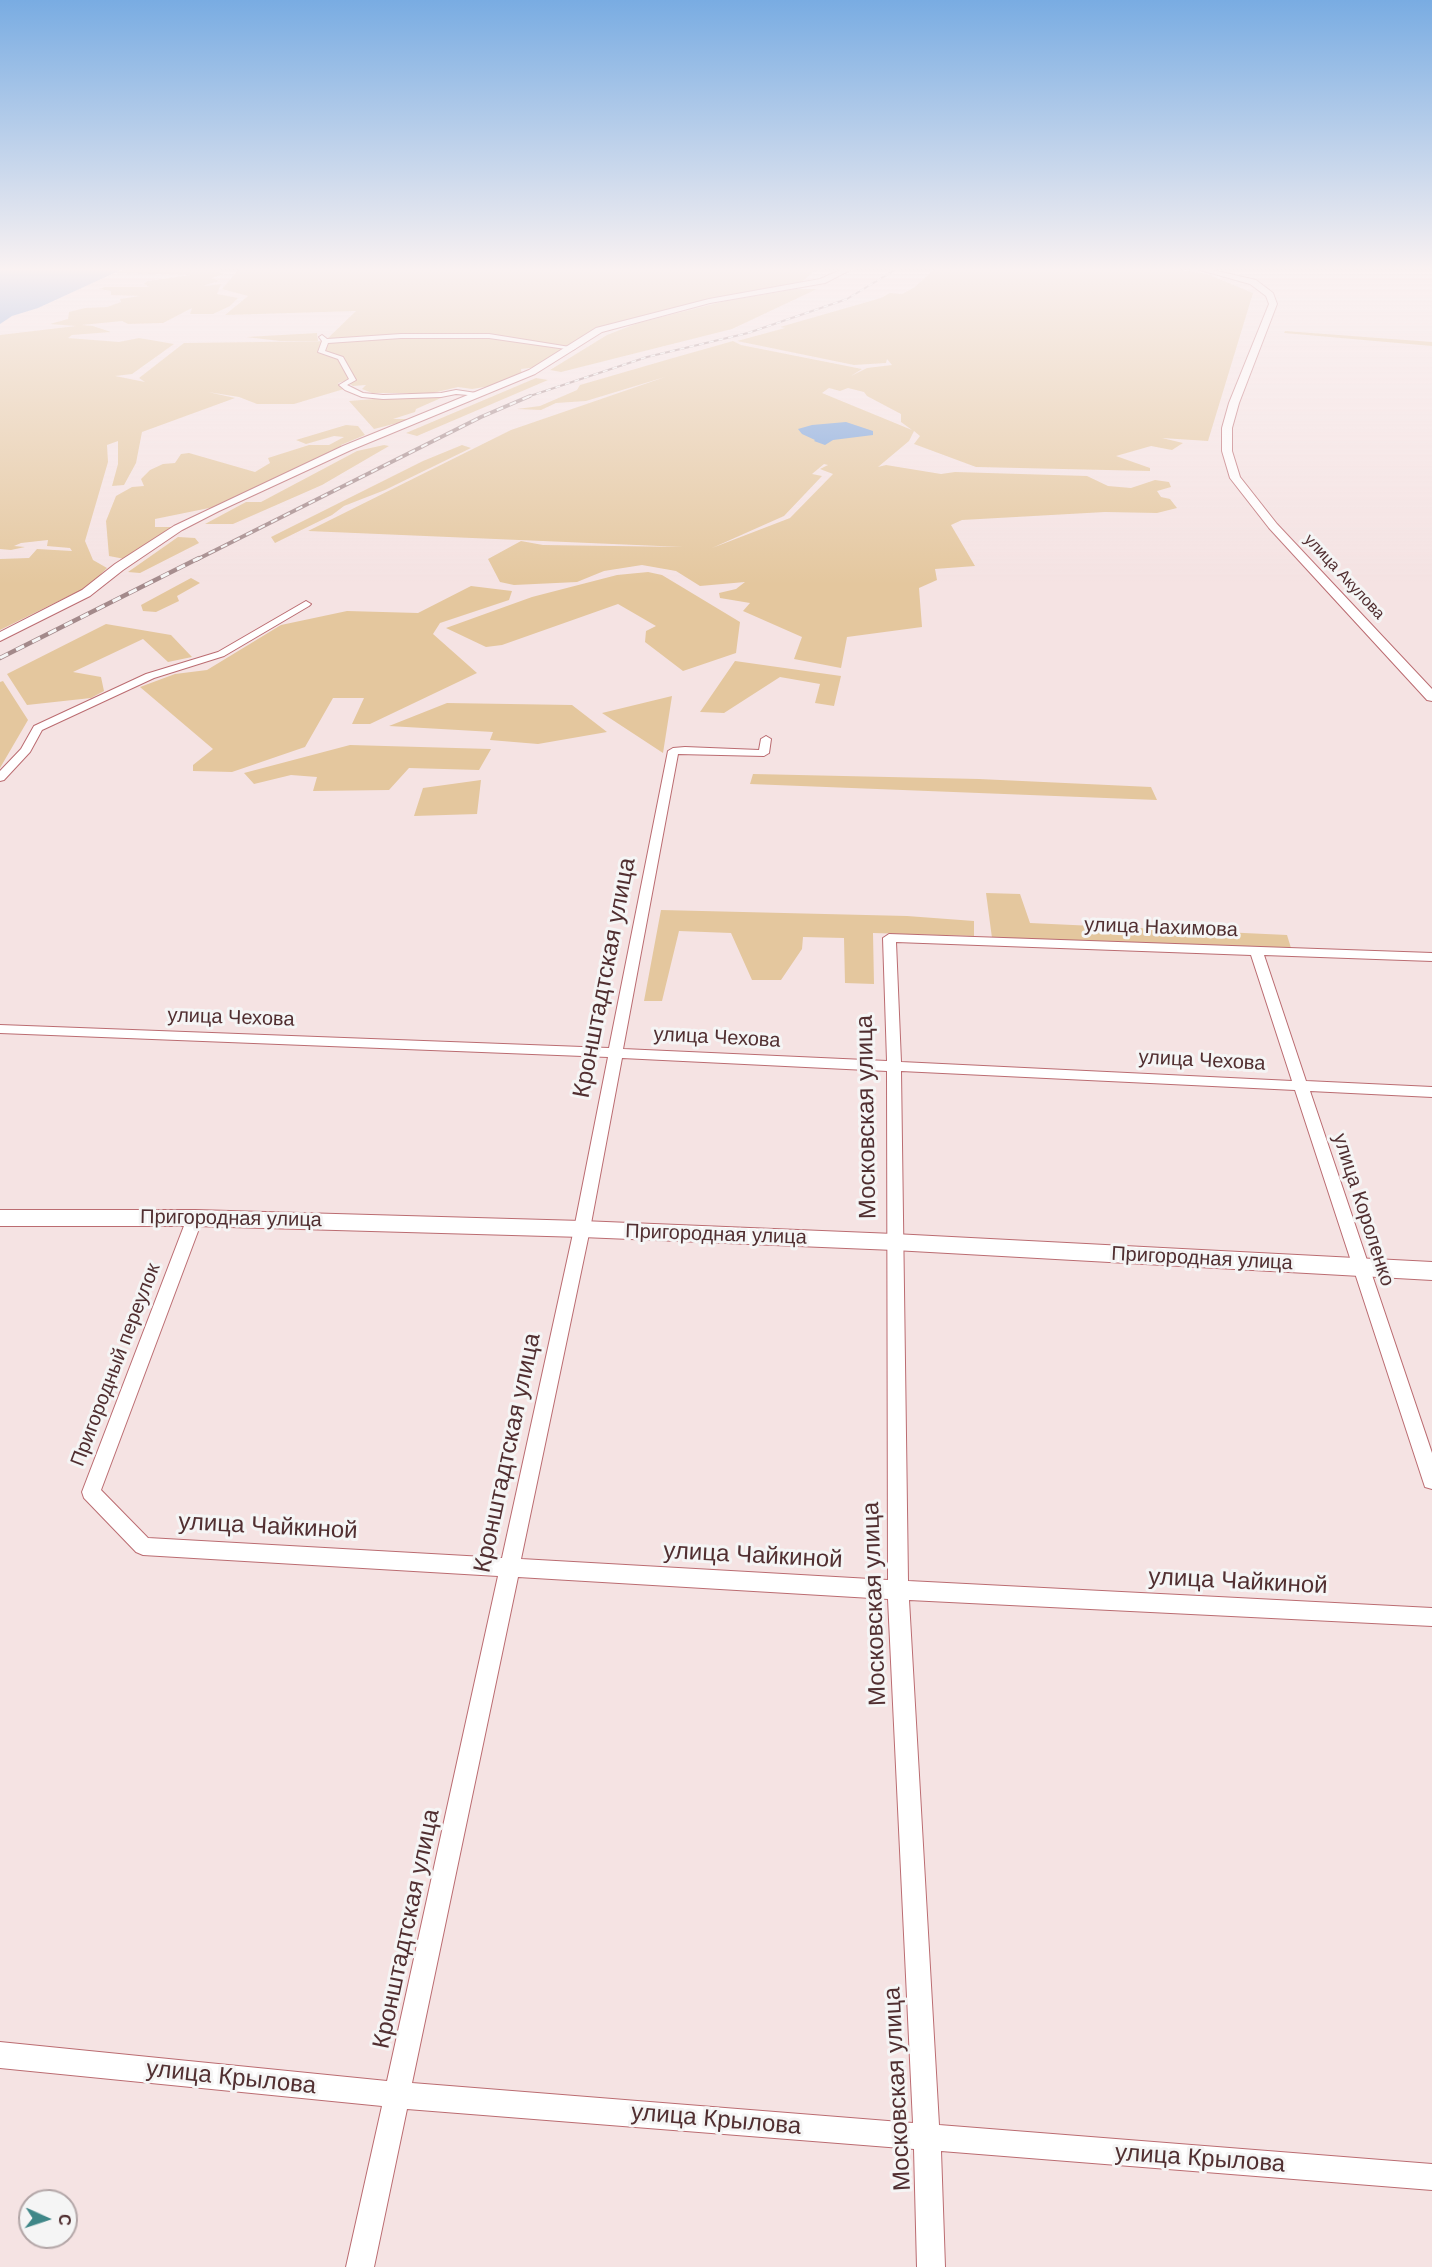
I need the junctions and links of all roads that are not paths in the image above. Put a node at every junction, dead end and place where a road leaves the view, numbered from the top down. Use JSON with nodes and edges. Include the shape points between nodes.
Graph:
{"nodes":[{"id":1,"x":349,"y":374,"type":"edge"},
{"id":2,"x":528,"y":374,"type":"edge"},
{"id":3,"x":1246,"y":374,"type":"edge"},
{"id":4,"x":480,"y":394,"type":"junction"},
{"id":5,"x":306,"y":604,"type":"dead end"},
{"id":6,"x":0,"y":637,"type":"edge"},
{"id":7,"x":1432,"y":697,"type":"edge"},
{"id":8,"x":766,"y":739,"type":"dead end"},
{"id":9,"x":0,"y":778,"type":"edge"},
{"id":10,"x":889,"y":938,"type":"joint"},
{"id":11,"x":1256,"y":951,"type":"junction"},
{"id":12,"x":1432,"y":957,"type":"edge"},
{"id":13,"x":0,"y":1029,"type":"edge"},
{"id":14,"x":617,"y":1053,"type":"junction"},
{"id":15,"x":894,"y":1066,"type":"junction"},
{"id":16,"x":1300,"y":1085,"type":"junction"},
{"id":17,"x":1432,"y":1092,"type":"edge"},
{"id":18,"x":0,"y":1218,"type":"edge"},
{"id":19,"x":195,"y":1218,"type":"junction"},
{"id":20,"x":582,"y":1229,"type":"junction"},
{"id":21,"x":894,"y":1242,"type":"junction"},
{"id":22,"x":1359,"y":1267,"type":"junction"},
{"id":23,"x":1432,"y":1272,"type":"edge"},
{"id":24,"x":1432,"y":1481,"type":"edge"},
{"id":25,"x":143,"y":1546,"type":"joint"},
{"id":26,"x":510,"y":1567,"type":"junction"},
{"id":27,"x":898,"y":1590,"type":"junction"},
{"id":28,"x":1432,"y":1617,"type":"edge"},
{"id":29,"x":0,"y":2055,"type":"edge"},
{"id":30,"x":398,"y":2095,"type":"junction"},
{"id":31,"x":927,"y":2137,"type":"junction"},
{"id":32,"x":1432,"y":2177,"type":"edge"},
{"id":33,"x":360,"y":2267,"type":"edge"},
{"id":34,"x":931,"y":2267,"type":"edge"}],
"edges":[{"from":1,"to":4,"type":"street","via":[[352,380],[342,385],[362,395]]},
{"from":2,"to":4,"type":"main road"},
{"from":3,"to":7,"type":"main road","name":"улица Акулова","via":[[1227,428],[1227,451],[1235,478],[1273,526]]},
{"from":4,"to":6,"type":"main road","via":[[347,448],[215,509],[178,528],[86,593]]},
{"from":5,"to":9,"type":"street","via":[[221,654],[150,676],[38,728],[26,750]]},
{"from":8,"to":14,"type":"street","name":"Кронштадтская улица","via":[[764,753],[673,751]]},
{"from":10,"to":11,"type":"street","name":"улица Нахимова"},
{"from":10,"to":15,"type":"street","name":"Московская улица"},
{"from":11,"to":12,"type":"street","name":"улица Нахимова"},
{"from":11,"to":16,"type":"street","name":"улица Короленко"},
{"from":13,"to":14,"type":"street","name":"улица Чехова"},
{"from":14,"to":15,"type":"street","name":"улица Чехова"},
{"from":14,"to":20,"type":"street","name":"Кронштадтская улица"},
{"from":15,"to":16,"type":"street","name":"улица Чехова"},
{"from":15,"to":21,"type":"street","name":"Московская улица"},
{"from":16,"to":17,"type":"street","name":"улица Чехова"},
{"from":16,"to":22,"type":"street","name":"улица Короленко"},
{"from":18,"to":19,"type":"main road","name":"Пригородная улица"},
{"from":19,"to":20,"type":"main road","name":"Пригородная улица"},
{"from":19,"to":25,"type":"street","name":"Пригородный переулок","via":[[91,1492]]},
{"from":20,"to":21,"type":"main road","name":"Пригородная улица"},
{"from":20,"to":26,"type":"street","name":"Кронштадтская улица"},
{"from":21,"to":22,"type":"main road","name":"Пригородная улица"},
{"from":21,"to":27,"type":"street","name":"Московская улица"},
{"from":22,"to":23,"type":"main road","name":"Пригородная улица"},
{"from":22,"to":24,"type":"street","name":"улица Короленко"},
{"from":25,"to":26,"type":"street","name":"улица Чайкиной"},
{"from":26,"to":27,"type":"street","name":"улица Чайкиной"},
{"from":26,"to":30,"type":"street","name":"Кронштадтская улица"},
{"from":27,"to":28,"type":"street","name":"улица Чайкиной"},
{"from":27,"to":31,"type":"street","name":"Московская улица"},
{"from":29,"to":30,"type":"street","name":"улица Крылова"},
{"from":30,"to":31,"type":"street","name":"улица Крылова"},
{"from":30,"to":33,"type":"street","name":"Кронштадтская улица"},
{"from":31,"to":32,"type":"street","name":"улица Крылова"},
{"from":31,"to":34,"type":"street","name":"Московская улица"}]}
